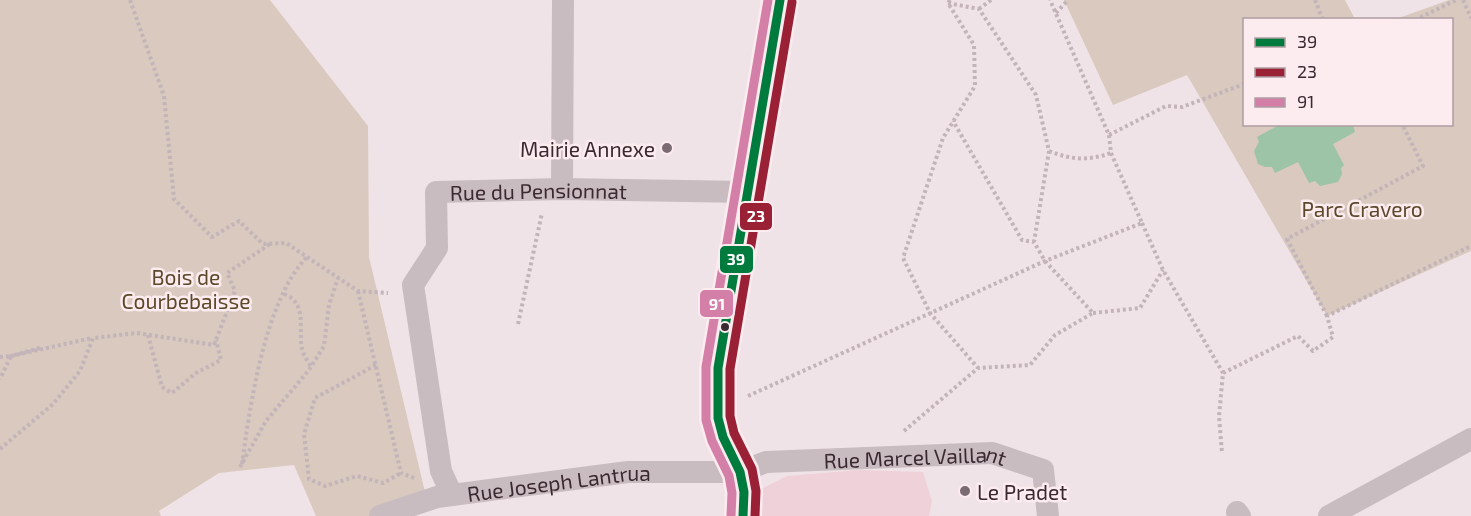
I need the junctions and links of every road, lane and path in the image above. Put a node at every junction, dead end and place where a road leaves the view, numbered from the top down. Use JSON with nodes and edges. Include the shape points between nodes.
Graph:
{"nodes":[{"id":1,"x":130,"y":0,"type":"edge"},
{"id":2,"x":563,"y":0,"type":"edge"},
{"id":3,"x":780,"y":0,"type":"edge"},
{"id":4,"x":992,"y":0,"type":"edge"},
{"id":5,"x":1050,"y":0,"type":"edge"},
{"id":6,"x":1068,"y":0,"type":"edge"},
{"id":7,"x":1314,"y":0,"type":"edge"},
{"id":8,"x":1456,"y":0,"type":"edge"},
{"id":9,"x":1463,"y":0,"type":"edge"},
{"id":10,"x":949,"y":2,"type":"edge"},
{"id":11,"x":980,"y":9,"type":"junction"},
{"id":12,"x":1056,"y":13,"type":"junction"},
{"id":13,"x":1322,"y":18,"type":"edge"},
{"id":14,"x":1419,"y":18,"type":"edge"},
{"id":15,"x":1471,"y":18,"type":"edge"},
{"id":16,"x":1243,"y":85,"type":"edge"},
{"id":17,"x":953,"y":121,"type":"junction"},
{"id":18,"x":1402,"y":126,"type":"edge"},
{"id":19,"x":1109,"y":135,"type":"junction"},
{"id":20,"x":1050,"y":151,"type":"junction"},
{"id":21,"x":1111,"y":153,"type":"junction"},
{"id":22,"x":554,"y":190,"type":"junction"},
{"id":23,"x":747,"y":192,"type":"junction"},
{"id":24,"x":1142,"y":223,"type":"junction"},
{"id":25,"x":1034,"y":242,"type":"junction"},
{"id":26,"x":270,"y":244,"type":"junction"},
{"id":27,"x":1471,"y":246,"type":"edge"},
{"id":28,"x":308,"y":257,"type":"junction"},
{"id":29,"x":1045,"y":261,"type":"junction"},
{"id":30,"x":1163,"y":270,"type":"junction"},
{"id":31,"x":338,"y":278,"type":"junction"},
{"id":32,"x":412,"y":285,"type":"junction"},
{"id":33,"x":358,"y":291,"type":"junction"},
{"id":34,"x":284,"y":294,"type":"junction"},
{"id":35,"x":930,"y":313,"type":"junction"},
{"id":36,"x":1093,"y":313,"type":"junction"},
{"id":37,"x":1327,"y":316,"type":"junction"},
{"id":38,"x":518,"y":324,"type":"dead end"},
{"id":39,"x":148,"y":335,"type":"junction"},
{"id":40,"x":93,"y":338,"type":"junction"},
{"id":41,"x":216,"y":339,"type":"junction"},
{"id":42,"x":11,"y":356,"type":"junction"},
{"id":43,"x":0,"y":357,"type":"edge"},
{"id":44,"x":376,"y":365,"type":"junction"},
{"id":45,"x":311,"y":367,"type":"junction"},
{"id":46,"x":978,"y":368,"type":"junction"},
{"id":47,"x":1223,"y":373,"type":"junction"},
{"id":48,"x":0,"y":379,"type":"edge"},
{"id":49,"x":718,"y":399,"type":"junction"},
{"id":50,"x":1471,"y":440,"type":"edge"},
{"id":51,"x":0,"y":449,"type":"edge"},
{"id":52,"x":1222,"y":453,"type":"dead end"},
{"id":53,"x":871,"y":459,"type":"junction"},
{"id":54,"x":401,"y":472,"type":"junction"},
{"id":55,"x":740,"y":472,"type":"junction"},
{"id":56,"x":442,"y":488,"type":"junction"},
{"id":57,"x":380,"y":516,"type":"edge"},
{"id":58,"x":743,"y":516,"type":"edge"},
{"id":59,"x":1048,"y":516,"type":"edge"},
{"id":60,"x":1329,"y":516,"type":"edge"}],
"edges":[{"from":1,"to":26,"type":"path","via":[[164,96],[174,199],[212,237],[239,221],[263,244]]},
{"from":2,"to":22,"type":"street"},
{"from":3,"to":23,"type":"main road"},
{"from":4,"to":11,"type":"path"},
{"from":5,"to":12,"type":"path"},
{"from":6,"to":12,"type":"path"},
{"from":7,"to":13,"type":"path"},
{"from":8,"to":14,"type":"path"},
{"from":9,"to":15,"type":"path"},
{"from":10,"to":11,"type":"path"},
{"from":10,"to":17,"type":"path","via":[[974,45],[975,86]]},
{"from":11,"to":20,"type":"path","via":[[1036,95]]},
{"from":12,"to":19,"type":"path"},
{"from":16,"to":19,"type":"path","via":[[1182,108],[1166,106]]},
{"from":17,"to":25,"type":"path","via":[[1022,240]]},
{"from":17,"to":35,"type":"path","via":[[943,138],[903,258]]},
{"from":18,"to":37,"type":"path","via":[[1423,166],[1287,239]]},
{"from":19,"to":21,"type":"path"},
{"from":20,"to":21,"type":"path","via":[[1070,159],[1091,159]]},
{"from":20,"to":25,"type":"path"},
{"from":21,"to":24,"type":"path"},
{"from":22,"to":23,"type":"street","name":"Rue du Pensionnat"},
{"from":22,"to":32,"type":"street","name":"Rue du Pensionnat","via":[[436,192],[437,248]]},
{"from":22,"to":38,"type":"path"},
{"from":23,"to":49,"type":"main road","via":[[718,368]]},
{"from":24,"to":29,"type":"path"},
{"from":24,"to":30,"type":"path"},
{"from":25,"to":29,"type":"path"},
{"from":26,"to":28,"type":"path","via":[[286,243]]},
{"from":26,"to":41,"type":"path","via":[[227,273],[235,291]]},
{"from":27,"to":37,"type":"path"},
{"from":28,"to":31,"type":"path"},
{"from":28,"to":34,"type":"path","via":[[297,268]]},
{"from":29,"to":35,"type":"path"},
{"from":29,"to":36,"type":"path"},
{"from":30,"to":36,"type":"path","via":[[1140,308]]},
{"from":30,"to":47,"type":"path"},
{"from":31,"to":33,"type":"path"},
{"from":31,"to":45,"type":"path","via":[[329,304],[324,346]]},
{"from":32,"to":33,"type":"path","via":[[386,293]]},
{"from":32,"to":56,"type":"street"},
{"from":33,"to":44,"type":"path"},
{"from":34,"to":45,"type":"path","via":[[291,297],[302,314],[302,350]]},
{"from":34,"to":45,"type":"path","via":[[268,334],[241,466],[266,421]]},
{"from":35,"to":46,"type":"path"},
{"from":35,"to":49,"type":"path","via":[[747,396]]},
{"from":36,"to":46,"type":"path","via":[[1055,335],[1030,365]]},
{"from":37,"to":47,"type":"path","via":[[1333,337],[1313,351],[1298,336]]},
{"from":39,"to":40,"type":"path"},
{"from":39,"to":41,"type":"path","via":[[214,345]]},
{"from":39,"to":41,"type":"path","via":[[162,387],[172,393],[196,373],[221,360]]},
{"from":40,"to":42,"type":"path"},
{"from":40,"to":51,"type":"path","via":[[80,371],[53,404]]},
{"from":42,"to":43,"type":"path"},
{"from":42,"to":48,"type":"path"},
{"from":44,"to":54,"type":"path"},
{"from":44,"to":54,"type":"path","via":[[315,398],[304,434],[309,479],[325,486],[357,476],[383,483]]},
{"from":46,"to":53,"type":"path"},
{"from":47,"to":52,"type":"path","via":[[1219,416]]},
{"from":49,"to":55,"type":"main road","via":[[723,437]]},
{"from":50,"to":60,"type":"street"},
{"from":53,"to":55,"type":"street","name":"Rue Marcel Vaillant","via":[[766,462]]},
{"from":53,"to":59,"type":"street","name":"Rue Marcel Vaillant","via":[[992,453],[1044,470]]},
{"from":54,"to":56,"type":"path"},
{"from":55,"to":56,"type":"street","name":"Rue Joseph Lantrua","via":[[628,472]]},
{"from":55,"to":58,"type":"main road"},
{"from":56,"to":57,"type":"street","name":"Rue Joseph Lantrua"}]}
